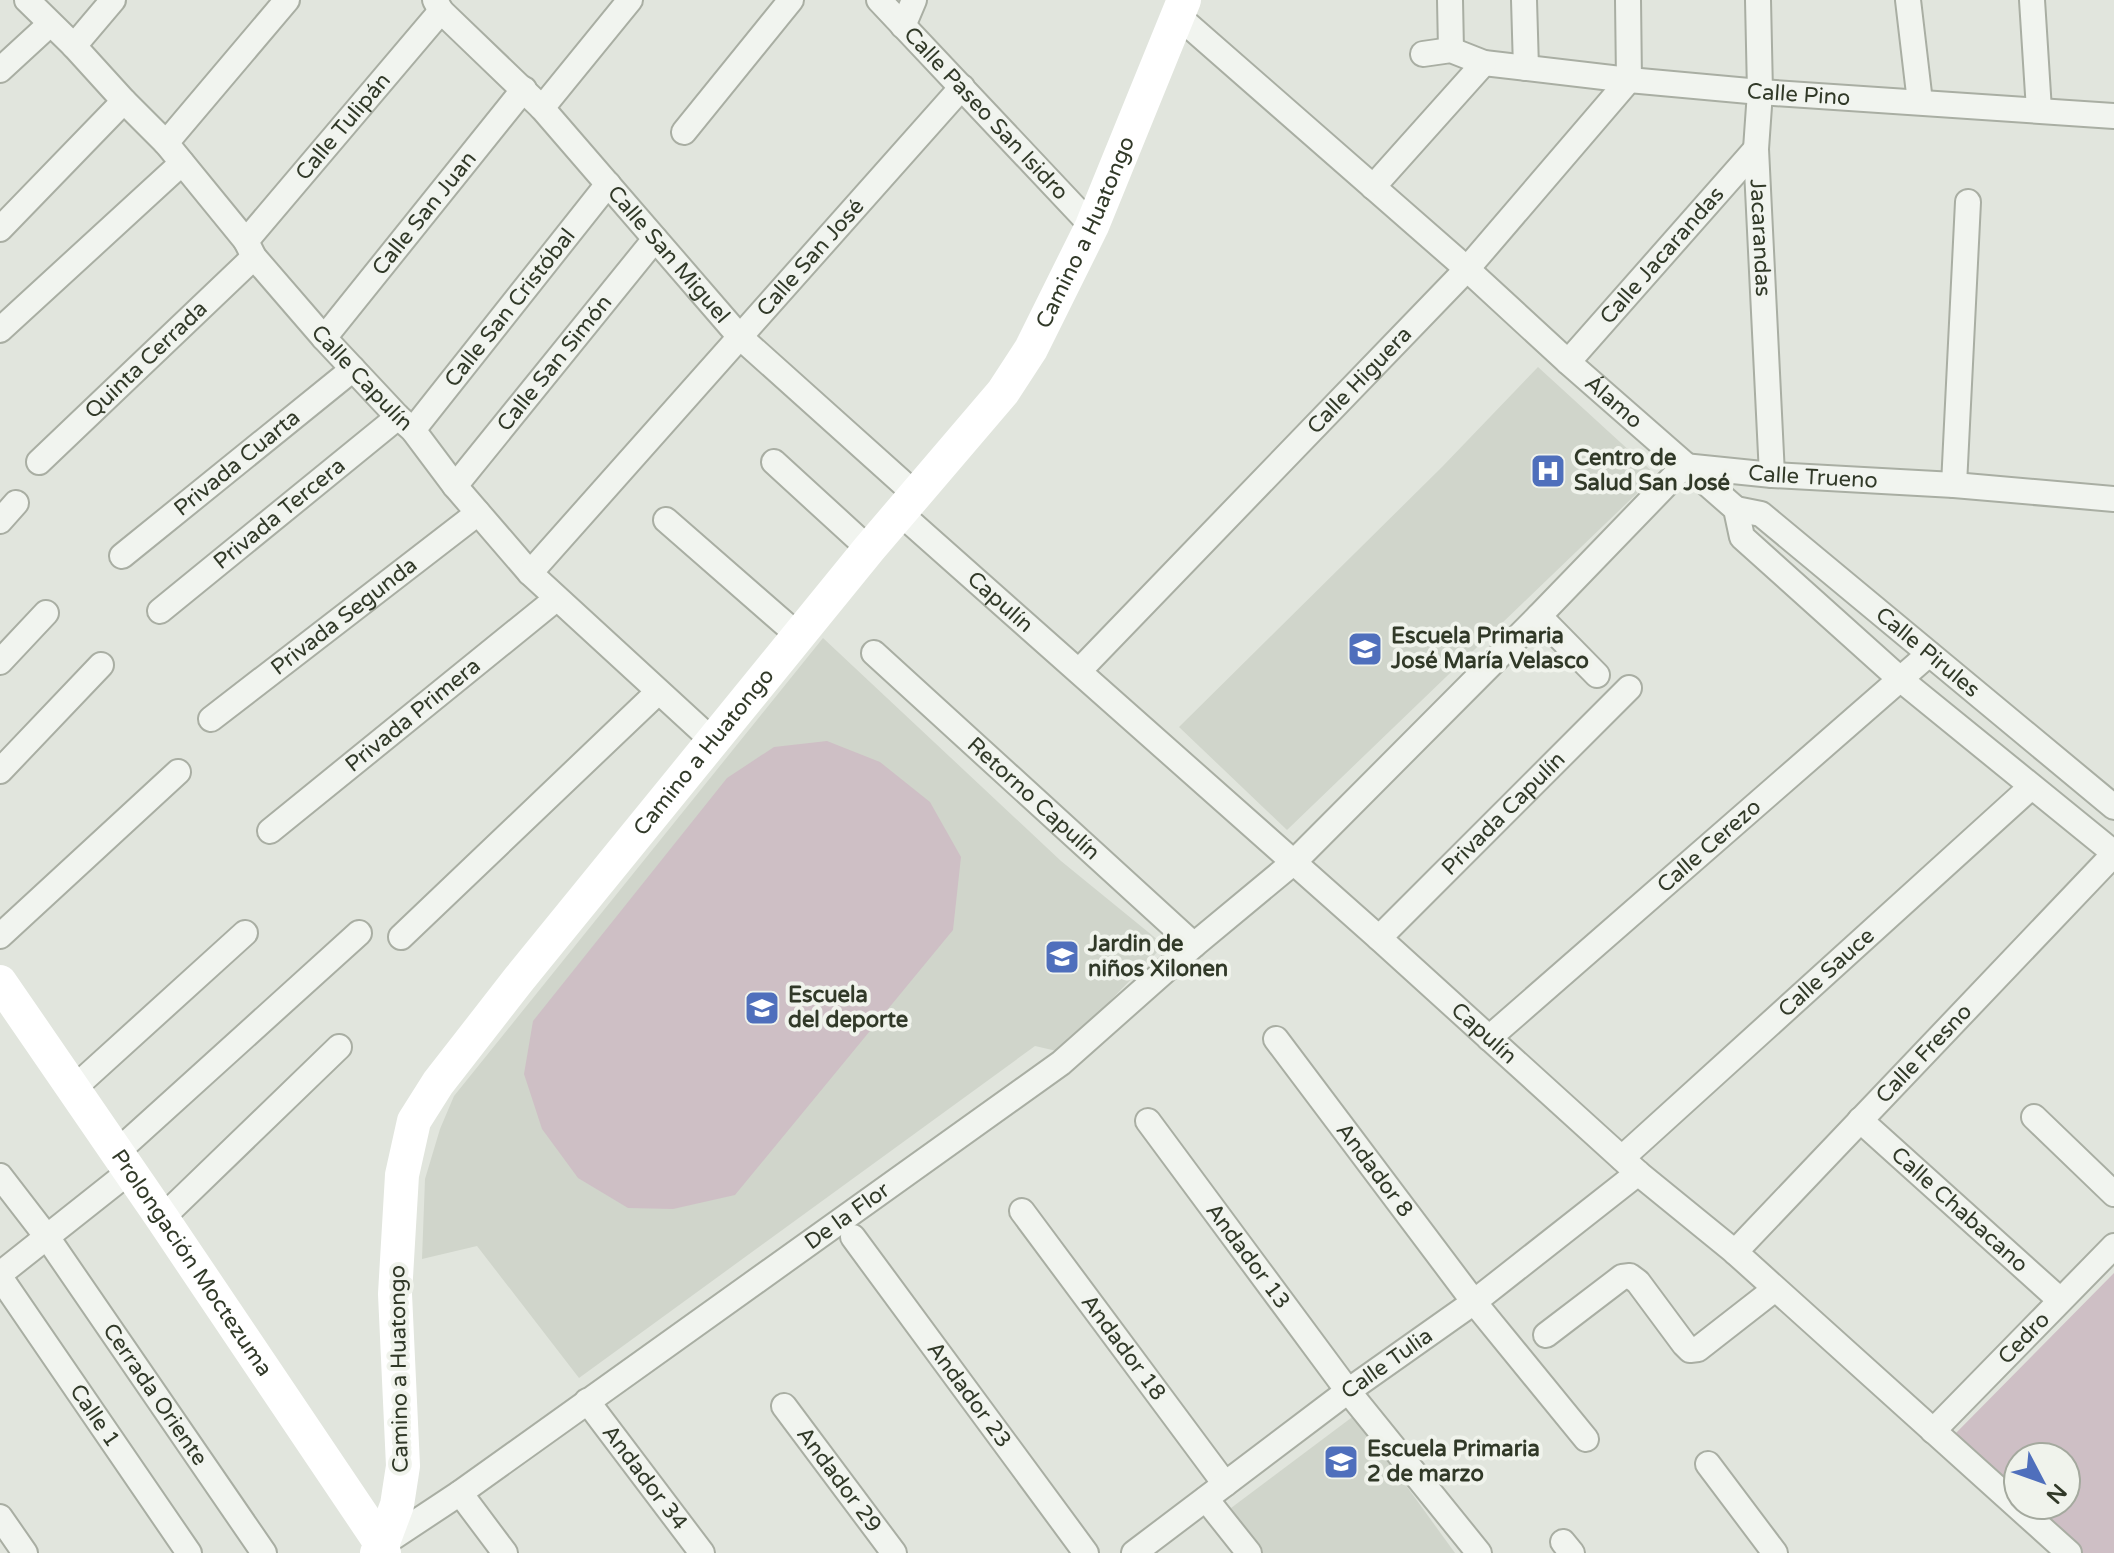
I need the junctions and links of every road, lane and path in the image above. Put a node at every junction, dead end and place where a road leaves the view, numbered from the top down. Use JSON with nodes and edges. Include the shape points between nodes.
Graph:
{"nodes":[{"id":1,"x":27,"y":0,"type":"edge"},
{"id":2,"x":113,"y":0,"type":"edge"},
{"id":3,"x":287,"y":0,"type":"edge"},
{"id":4,"x":630,"y":0,"type":"edge"},
{"id":5,"x":791,"y":0,"type":"edge"},
{"id":6,"x":879,"y":0,"type":"edge"},
{"id":7,"x":914,"y":0,"type":"edge"},
{"id":8,"x":1450,"y":0,"type":"edge"},
{"id":9,"x":1524,"y":0,"type":"edge"},
{"id":10,"x":1628,"y":0,"type":"edge"},
{"id":11,"x":1758,"y":0,"type":"edge"},
{"id":12,"x":1908,"y":0,"type":"edge"},
{"id":13,"x":2032,"y":0,"type":"edge"},
{"id":14,"x":438,"y":6,"type":"edge"},
{"id":15,"x":1181,"y":8,"type":"edge"},
{"id":16,"x":50,"y":24,"type":"junction"},
{"id":17,"x":903,"y":26,"type":"junction"},
{"id":18,"x":74,"y":46,"type":"junction"},
{"id":19,"x":1451,"y":50,"type":"junction"},
{"id":20,"x":1423,"y":54,"type":"dead end"},
{"id":21,"x":1484,"y":63,"type":"junction"},
{"id":22,"x":1526,"y":68,"type":"junction"},
{"id":23,"x":0,"y":70,"type":"edge"},
{"id":24,"x":1629,"y":80,"type":"junction"},
{"id":25,"x":962,"y":87,"type":"junction"},
{"id":26,"x":524,"y":89,"type":"junction"},
{"id":27,"x":1760,"y":92,"type":"junction"},
{"id":28,"x":124,"y":101,"type":"junction"},
{"id":29,"x":1920,"y":102,"type":"junction"},
{"id":30,"x":542,"y":108,"type":"junction"},
{"id":31,"x":2039,"y":110,"type":"junction"},
{"id":32,"x":2114,"y":116,"type":"edge"},
{"id":33,"x":684,"y":132,"type":"dead end"},
{"id":34,"x":166,"y":143,"type":"junction"},
{"id":35,"x":1756,"y":149,"type":"junction"},
{"id":36,"x":182,"y":163,"type":"junction"},
{"id":37,"x":608,"y":184,"type":"junction"},
{"id":38,"x":1373,"y":187,"type":"junction"},
{"id":39,"x":1968,"y":202,"type":"dead end"},
{"id":40,"x":1092,"y":226,"type":"junction"},
{"id":41,"x":0,"y":229,"type":"edge"},
{"id":42,"x":655,"y":239,"type":"junction"},
{"id":43,"x":250,"y":249,"type":"junction"},
{"id":44,"x":1467,"y":269,"type":"junction"},
{"id":45,"x":0,"y":330,"type":"edge"},
{"id":46,"x":740,"y":337,"type":"junction"},
{"id":47,"x":324,"y":338,"type":"junction"},
{"id":48,"x":1568,"y":362,"type":"junction"},
{"id":49,"x":353,"y":369,"type":"junction"},
{"id":50,"x":405,"y":424,"type":"junction"},
{"id":51,"x":39,"y":462,"type":"dead end"},
{"id":52,"x":774,"y":462,"type":"dead end"},
{"id":53,"x":1684,"y":466,"type":"junction"},
{"id":54,"x":1772,"y":475,"type":"junction"},
{"id":55,"x":1954,"y":485,"type":"junction"},
{"id":56,"x":455,"y":486,"type":"junction"},
{"id":57,"x":2114,"y":499,"type":"edge"},
{"id":58,"x":907,"y":504,"type":"junction"},
{"id":59,"x":1736,"y":509,"type":"junction"},
{"id":60,"x":478,"y":513,"type":"junction"},
{"id":61,"x":666,"y":520,"type":"dead end"},
{"id":62,"x":869,"y":549,"type":"junction"},
{"id":63,"x":122,"y":556,"type":"dead end"},
{"id":64,"x":530,"y":573,"type":"junction"},
{"id":65,"x":556,"y":599,"type":"junction"},
{"id":66,"x":160,"y":611,"type":"dead end"},
{"id":67,"x":46,"y":613,"type":"dead end"},
{"id":68,"x":1539,"y":616,"type":"junction"},
{"id":69,"x":800,"y":637,"type":"junction"},
{"id":70,"x":874,"y":653,"type":"dead end"},
{"id":71,"x":1929,"y":654,"type":"junction"},
{"id":72,"x":0,"y":662,"type":"edge"},
{"id":73,"x":101,"y":665,"type":"dead end"},
{"id":74,"x":1079,"y":671,"type":"junction"},
{"id":75,"x":1597,"y":675,"type":"dead end"},
{"id":76,"x":1900,"y":679,"type":"junction"},
{"id":77,"x":1629,"y":688,"type":"dead end"},
{"id":78,"x":658,"y":692,"type":"junction"},
{"id":79,"x":211,"y":719,"type":"dead end"},
{"id":80,"x":714,"y":742,"type":"junction"},
{"id":81,"x":0,"y":771,"type":"edge"},
{"id":82,"x":178,"y":772,"type":"dead end"},
{"id":83,"x":2031,"y":787,"type":"junction"},
{"id":84,"x":2114,"y":807,"type":"edge"},
{"id":85,"x":270,"y":831,"type":"dead end"},
{"id":86,"x":2114,"y":854,"type":"edge"},
{"id":87,"x":1294,"y":862,"type":"junction"},
{"id":88,"x":245,"y":933,"type":"dead end"},
{"id":89,"x":359,"y":933,"type":"dead end"},
{"id":90,"x":0,"y":936,"type":"edge"},
{"id":91,"x":401,"y":937,"type":"dead end"},
{"id":92,"x":1379,"y":938,"type":"junction"},
{"id":93,"x":1194,"y":945,"type":"junction"},
{"id":94,"x":0,"y":982,"type":"edge"},
{"id":95,"x":1489,"y":1038,"type":"junction"},
{"id":96,"x":1276,"y":1039,"type":"dead end"},
{"id":97,"x":339,"y":1047,"type":"dead end"},
{"id":98,"x":73,"y":1089,"type":"junction"},
{"id":99,"x":2034,"y":1117,"type":"dead end"},
{"id":100,"x":1860,"y":1120,"type":"junction"},
{"id":101,"x":1148,"y":1121,"type":"dead end"},
{"id":102,"x":123,"y":1161,"type":"junction"},
{"id":103,"x":1630,"y":1165,"type":"junction"},
{"id":104,"x":0,"y":1176,"type":"edge"},
{"id":105,"x":2114,"y":1194,"type":"edge"},
{"id":106,"x":1022,"y":1211,"type":"dead end"},
{"id":107,"x":162,"y":1218,"type":"junction"},
{"id":108,"x":47,"y":1237,"type":"junction"},
{"id":109,"x":853,"y":1237,"type":"dead end"},
{"id":110,"x":2114,"y":1246,"type":"edge"},
{"id":111,"x":1735,"y":1252,"type":"junction"},
{"id":112,"x":0,"y":1275,"type":"edge"},
{"id":113,"x":1775,"y":1289,"type":"junction"},
{"id":114,"x":2060,"y":1300,"type":"junction"},
{"id":115,"x":1474,"y":1302,"type":"junction"},
{"id":116,"x":1546,"y":1335,"type":"dead end"},
{"id":117,"x":1348,"y":1391,"type":"junction"},
{"id":118,"x":587,"y":1401,"type":"junction"},
{"id":119,"x":784,"y":1406,"type":"dead end"},
{"id":120,"x":1933,"y":1431,"type":"junction"},
{"id":121,"x":1586,"y":1439,"type":"dead end"},
{"id":122,"x":1708,"y":1464,"type":"dead end"},
{"id":123,"x":1216,"y":1491,"type":"junction"},
{"id":124,"x":460,"y":1493,"type":"junction"},
{"id":125,"x":0,"y":1517,"type":"edge"},
{"id":126,"x":378,"y":1551,"type":"edge"},
{"id":127,"x":25,"y":1553,"type":"edge"},
{"id":128,"x":189,"y":1553,"type":"edge"},
{"id":129,"x":264,"y":1553,"type":"edge"},
{"id":130,"x":505,"y":1553,"type":"edge"},
{"id":131,"x":702,"y":1553,"type":"edge"},
{"id":132,"x":894,"y":1553,"type":"edge"},
{"id":133,"x":1086,"y":1553,"type":"edge"},
{"id":134,"x":1134,"y":1553,"type":"edge"},
{"id":135,"x":1249,"y":1553,"type":"edge"},
{"id":136,"x":1479,"y":1553,"type":"edge"},
{"id":137,"x":1775,"y":1553,"type":"edge"},
{"id":138,"x":2069,"y":1553,"type":"edge"}],
"edges":[{"from":1,"to":16,"type":"street","name":"Calle Capulín"},
{"from":2,"to":18,"type":"street"},
{"from":3,"to":34,"type":"street"},
{"from":4,"to":30,"type":"street"},
{"from":5,"to":33,"type":"street"},
{"from":6,"to":17,"type":"street","name":"Calle Paseo San Isidro"},
{"from":7,"to":17,"type":"street"},
{"from":8,"to":19,"type":"street"},
{"from":9,"to":22,"type":"street"},
{"from":10,"to":24,"type":"street"},
{"from":11,"to":27,"type":"street","name":"Jacarandas"},
{"from":12,"to":29,"type":"street"},
{"from":13,"to":31,"type":"street"},
{"from":14,"to":26,"type":"street","name":"Calle San Miguel"},
{"from":14,"to":43,"type":"street","name":"Calle Tulipán"},
{"from":15,"to":38,"type":"street","name":"Álamo"},
{"from":15,"to":40,"type":"main road","name":"Camino a Huatongo"},
{"from":16,"to":18,"type":"street","name":"Calle Capulín"},
{"from":16,"to":23,"type":"street"},
{"from":17,"to":25,"type":"street","name":"Calle Paseo San Isidro"},
{"from":18,"to":28,"type":"street","name":"Calle Capulín"},
{"from":19,"to":20,"type":"street","name":"Calle Pino"},
{"from":19,"to":21,"type":"street","name":"Calle Pino"},
{"from":21,"to":22,"type":"street","name":"Calle Pino"},
{"from":21,"to":38,"type":"street"},
{"from":22,"to":24,"type":"street","name":"Calle Pino"},
{"from":24,"to":27,"type":"street","name":"Calle Pino"},
{"from":24,"to":44,"type":"street","name":"Calle Higuera"},
{"from":25,"to":40,"type":"street","name":"Calle Paseo San Isidro"},
{"from":25,"to":46,"type":"street","name":"Calle San José"},
{"from":26,"to":30,"type":"street","name":"Calle San Miguel"},
{"from":26,"to":47,"type":"street","name":"Calle San Juan"},
{"from":27,"to":29,"type":"street","name":"Calle Pino"},
{"from":27,"to":35,"type":"street","name":"Jacarandas"},
{"from":28,"to":34,"type":"street","name":"Calle Capulín"},
{"from":28,"to":41,"type":"street"},
{"from":29,"to":31,"type":"street","name":"Calle Pino"},
{"from":30,"to":37,"type":"street","name":"Calle San Miguel"},
{"from":31,"to":32,"type":"street","name":"Calle Pino"},
{"from":34,"to":36,"type":"street","name":"Calle Capulín"},
{"from":35,"to":48,"type":"street","name":"Calle Jacarandas"},
{"from":35,"to":54,"type":"street","name":"Jacarandas"},
{"from":36,"to":43,"type":"street","name":"Calle Capulín"},
{"from":36,"to":45,"type":"street"},
{"from":37,"to":42,"type":"street","name":"Calle San Miguel"},
{"from":37,"to":50,"type":"street","name":"Calle San Cristóbal"},
{"from":38,"to":44,"type":"street","name":"Álamo"},
{"from":39,"to":55,"type":"street"},
{"from":40,"to":58,"type":"main road","name":"Camino a Huatongo","via":[[1031,349],[1003,392]]},
{"from":42,"to":46,"type":"street","name":"Calle San Miguel"},
{"from":42,"to":56,"type":"street","name":"Calle San Simón"},
{"from":43,"to":47,"type":"street","name":"Calle Capulín"},
{"from":43,"to":51,"type":"street","name":"Quinta Cerrada"},
{"from":44,"to":48,"type":"street","name":"Álamo"},
{"from":44,"to":74,"type":"street","name":"Calle Higuera"},
{"from":46,"to":58,"type":"street","name":"Calle San Miguel"},
{"from":46,"to":64,"type":"street","name":"Calle San José"},
{"from":47,"to":49,"type":"street","name":"Calle Capulín"},
{"from":48,"to":53,"type":"street","name":"Álamo"},
{"from":49,"to":50,"type":"street","name":"Calle Capulín"},
{"from":49,"to":63,"type":"street","name":"Privada Cuarta"},
{"from":50,"to":56,"type":"street","name":"Calle Capulín"},
{"from":50,"to":66,"type":"street","name":"Privada Tercera"},
{"from":52,"to":62,"type":"street"},
{"from":53,"to":54,"type":"street","name":"Calle Trueno"},
{"from":53,"to":59,"type":"street","name":"Álamo"},
{"from":53,"to":68,"type":"street"},
{"from":54,"to":55,"type":"street","name":"Calle Trueno"},
{"from":55,"to":57,"type":"street","name":"Calle Trueno"},
{"from":56,"to":60,"type":"street","name":"Calle Capulín"},
{"from":58,"to":62,"type":"main road","name":"Camino a Huatongo"},
{"from":58,"to":74,"type":"street","name":"Capulín"},
{"from":59,"to":71,"type":"street","name":"Calle Pirules","via":[[1761,514]]},
{"from":59,"to":76,"type":"street","name":"Álamo","via":[[1742,537]]},
{"from":60,"to":64,"type":"street","name":"Calle Capulín"},
{"from":60,"to":79,"type":"street","name":"Privada Segunda"},
{"from":61,"to":69,"type":"street"},
{"from":62,"to":69,"type":"main road","name":"Camino a Huatongo"},
{"from":64,"to":65,"type":"street","name":"Calle Capulín"},
{"from":65,"to":78,"type":"street","name":"Calle Capulín"},
{"from":65,"to":85,"type":"street","name":"Privada Primera"},
{"from":67,"to":72,"type":"street"},
{"from":68,"to":75,"type":"street"},
{"from":68,"to":87,"type":"street"},
{"from":69,"to":80,"type":"main road","name":"Camino a Huatongo"},
{"from":70,"to":93,"type":"street","name":"Retorno Capulín"},
{"from":71,"to":76,"type":"street","name":"Calle Cerezo"},
{"from":71,"to":84,"type":"street","name":"Calle Pirules"},
{"from":73,"to":81,"type":"street"},
{"from":74,"to":87,"type":"street","name":"Capulín"},
{"from":76,"to":83,"type":"street","name":"Álamo"},
{"from":76,"to":95,"type":"street","name":"Calle Cerezo"},
{"from":77,"to":92,"type":"street","name":"Privada Capulín"},
{"from":78,"to":80,"type":"street","name":"Calle Capulín"},
{"from":78,"to":91,"type":"street"},
{"from":80,"to":126,"type":"main road","name":"Camino a Huatongo","via":[[519,979],[414,1121],[402,1175],[395,1294],[403,1466],[397,1505]]},
{"from":82,"to":90,"type":"street"},
{"from":83,"to":86,"type":"street","name":"Álamo"},
{"from":83,"to":103,"type":"street","name":"Calle Sauce"},
{"from":86,"to":100,"type":"street","name":"Calle Fresno"},
{"from":87,"to":92,"type":"street","name":"Capulín"},
{"from":87,"to":93,"type":"street","name":"De la Flor"},
{"from":88,"to":98,"type":"street"},
{"from":89,"to":102,"type":"street"},
{"from":92,"to":95,"type":"street","name":"Capulín"},
{"from":93,"to":118,"type":"street","name":"De la Flor","via":[[1061,1063]]},
{"from":94,"to":98,"type":"main road","name":"Prolongación Moctezuma"},
{"from":95,"to":103,"type":"street","name":"Capulín"},
{"from":96,"to":115,"type":"street","name":"Andador 8"},
{"from":97,"to":107,"type":"street"},
{"from":98,"to":102,"type":"main road","name":"Prolongación Moctezuma"},
{"from":99,"to":105,"type":"street"},
{"from":100,"to":111,"type":"street","name":"Calle Fresno"},
{"from":100,"to":114,"type":"street","name":"Calle Chabacano"},
{"from":101,"to":117,"type":"street","name":"Andador 13"},
{"from":102,"to":107,"type":"main road","name":"Prolongación Moctezuma"},
{"from":102,"to":108,"type":"street"},
{"from":103,"to":111,"type":"street","name":"Capulín"},
{"from":103,"to":115,"type":"street","name":"Calle Tulia"},
{"from":104,"to":108,"type":"street","name":"Cerrada Oriente"},
{"from":106,"to":123,"type":"street","name":"Andador 18"},
{"from":107,"to":126,"type":"main road","name":"Prolongación Moctezuma"},
{"from":108,"to":112,"type":"street"},
{"from":108,"to":129,"type":"street","name":"Cerrada Oriente"},
{"from":109,"to":133,"type":"street","name":"Andador 23"},
{"from":110,"to":114,"type":"street","name":"Cedro"},
{"from":111,"to":113,"type":"street","name":"Capulín"},
{"from":112,"to":128,"type":"street","name":"Calle 1"},
{"from":113,"to":116,"type":"street","via":[[1698,1349],[1684,1344],[1630,1276]]},
{"from":113,"to":120,"type":"street","name":"Capulín"},
{"from":114,"to":120,"type":"street","name":"Cedro"},
{"from":115,"to":117,"type":"street","name":"Calle Tulia"},
{"from":115,"to":121,"type":"street","name":"Andador 8"},
{"from":117,"to":123,"type":"street","name":"Calle Tulia"},
{"from":117,"to":136,"type":"street","name":"Andador 13"},
{"from":118,"to":124,"type":"street","name":"De la Flor"},
{"from":118,"to":131,"type":"street","name":"Andador 34"},
{"from":119,"to":132,"type":"street","name":"Andador 29"},
{"from":120,"to":138,"type":"street","name":"Capulín"},
{"from":122,"to":137,"type":"street"},
{"from":123,"to":134,"type":"street","name":"Calle Tulia"},
{"from":123,"to":135,"type":"street","name":"Andador 18"},
{"from":124,"to":126,"type":"street","name":"De la Flor"},
{"from":124,"to":130,"type":"street"},
{"from":125,"to":127,"type":"street"}]}
